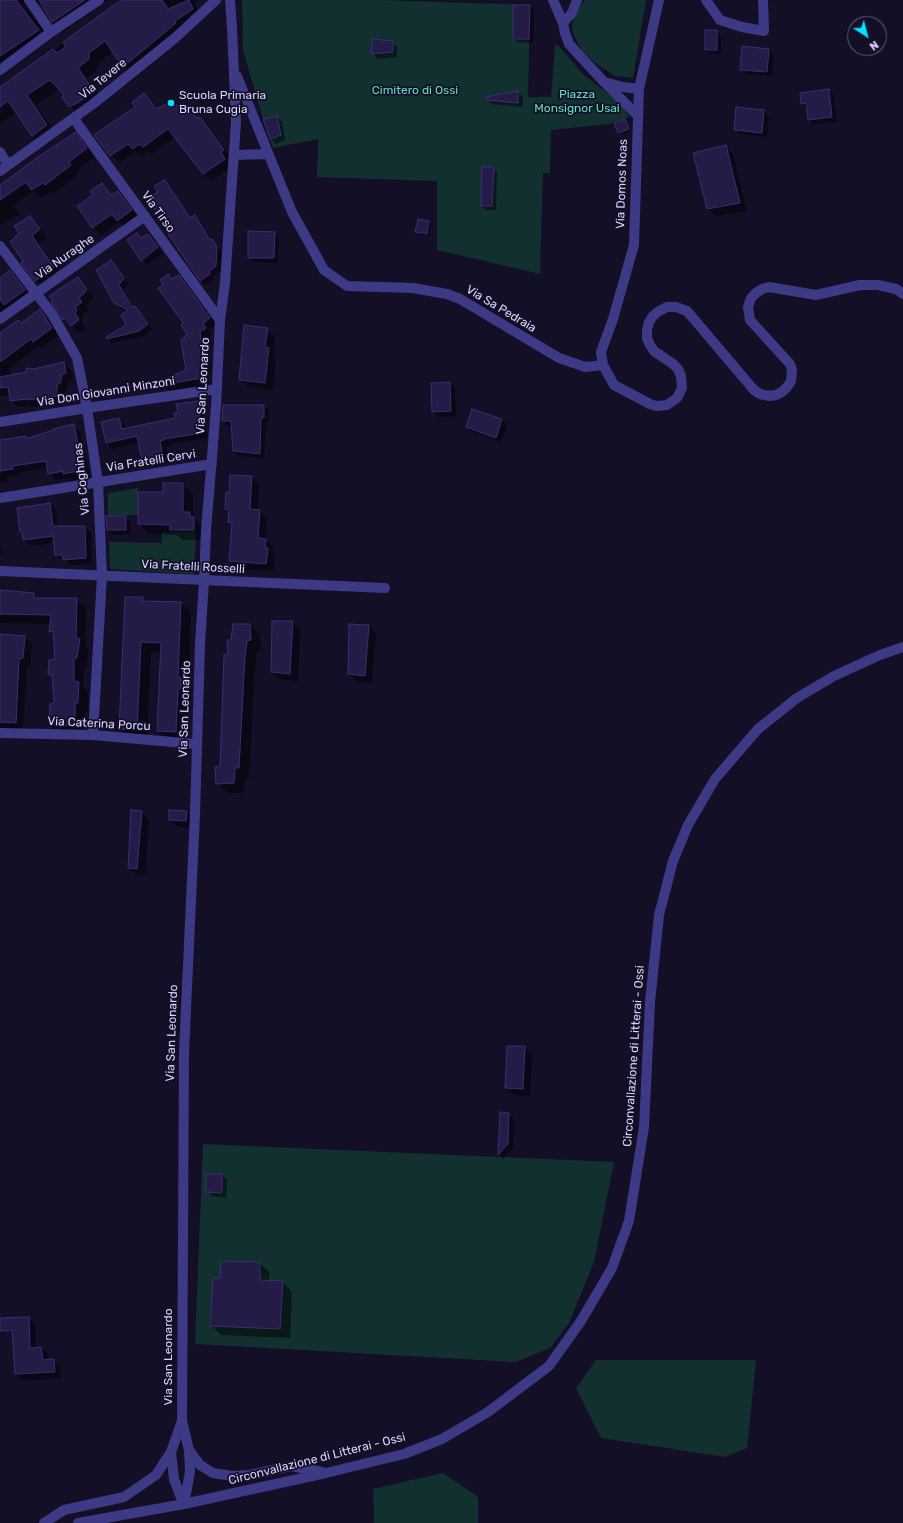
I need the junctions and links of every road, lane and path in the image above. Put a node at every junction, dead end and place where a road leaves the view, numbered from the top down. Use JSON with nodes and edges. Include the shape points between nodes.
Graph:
{"nodes":[{"id":1,"x":28,"y":0,"type":"edge"},
{"id":2,"x":99,"y":0,"type":"edge"},
{"id":3,"x":216,"y":0,"type":"edge"},
{"id":4,"x":230,"y":0,"type":"edge"},
{"id":5,"x":553,"y":0,"type":"edge"},
{"id":6,"x":577,"y":0,"type":"edge"},
{"id":7,"x":659,"y":0,"type":"edge"},
{"id":8,"x":706,"y":0,"type":"edge"},
{"id":9,"x":763,"y":0,"type":"edge"},
{"id":10,"x":562,"y":22,"type":"junction"},
{"id":11,"x":51,"y":32,"type":"junction"},
{"id":12,"x":234,"y":68,"type":"junction"},
{"id":13,"x":0,"y":70,"type":"edge"},
{"id":14,"x":604,"y":82,"type":"junction"},
{"id":15,"x":639,"y":89,"type":"junction"},
{"id":16,"x":638,"y":115,"type":"junction"},
{"id":17,"x":74,"y":119,"type":"junction"},
{"id":18,"x":0,"y":152,"type":"edge"},
{"id":19,"x":268,"y":154,"type":"junction"},
{"id":20,"x":234,"y":155,"type":"junction"},
{"id":21,"x":8,"y":165,"type":"junction"},
{"id":22,"x":0,"y":171,"type":"edge"},
{"id":23,"x":146,"y":216,"type":"junction"},
{"id":24,"x":0,"y":246,"type":"edge"},
{"id":25,"x":36,"y":293,"type":"junction"},
{"id":26,"x":903,"y":294,"type":"edge"},
{"id":27,"x":0,"y":319,"type":"edge"},
{"id":28,"x":220,"y":320,"type":"junction"},
{"id":29,"x":603,"y":365,"type":"junction"},
{"id":30,"x":217,"y":389,"type":"junction"},
{"id":31,"x":87,"y":408,"type":"junction"},
{"id":32,"x":0,"y":422,"type":"edge"},
{"id":33,"x":212,"y":464,"type":"junction"},
{"id":34,"x":98,"y":483,"type":"junction"},
{"id":35,"x":0,"y":498,"type":"edge"},
{"id":36,"x":0,"y":571,"type":"edge"},
{"id":37,"x":102,"y":575,"type":"junction"},
{"id":38,"x":204,"y":581,"type":"junction"},
{"id":39,"x":385,"y":588,"type":"dead end"},
{"id":40,"x":903,"y":647,"type":"edge"},
{"id":41,"x":0,"y":733,"type":"edge"},
{"id":42,"x":93,"y":735,"type":"junction"},
{"id":43,"x":196,"y":744,"type":"junction"},
{"id":44,"x":182,"y":1421,"type":"junction"},
{"id":45,"x":189,"y":1450,"type":"junction"},
{"id":46,"x":171,"y":1452,"type":"junction"},
{"id":47,"x":326,"y":1473,"type":"junction"},
{"id":48,"x":184,"y":1504,"type":"junction"},
{"id":49,"x":44,"y":1523,"type":"edge"},
{"id":50,"x":78,"y":1523,"type":"edge"}],
"edges":[{"from":1,"to":11,"type":"street"},
{"from":2,"to":11,"type":"street"},
{"from":3,"to":17,"type":"street","name":"Via Tevere","via":[[174,38]]},
{"from":4,"to":12,"type":"street","name":"Via San Leonardo"},
{"from":5,"to":10,"type":"street"},
{"from":6,"to":10,"type":"street","via":[[572,13]]},
{"from":7,"to":15,"type":"street","name":"Via Domos Noas"},
{"from":8,"to":9,"type":"street","via":[[720,20],[742,28],[764,31]]},
{"from":10,"to":14,"type":"street","via":[[569,44]]},
{"from":11,"to":13,"type":"street"},
{"from":12,"to":19,"type":"street","name":"Via Sa Pedraia"},
{"from":12,"to":20,"type":"street","name":"Via San Leonardo"},
{"from":14,"to":15,"type":"street"},
{"from":14,"to":16,"type":"street"},
{"from":15,"to":16,"type":"street","name":"Via Domos Noas"},
{"from":16,"to":29,"type":"street","name":"Via Domos Noas","via":[[634,245],[601,352]]},
{"from":17,"to":21,"type":"street","name":"Via Tevere"},
{"from":17,"to":23,"type":"street","name":"Via Tirso"},
{"from":18,"to":21,"type":"street"},
{"from":19,"to":20,"type":"street"},
{"from":19,"to":29,"type":"street","name":"Via Sa Pedraia","via":[[292,212],[324,270],[347,286],[413,288],[447,294],[460,299],[559,358],[584,367]]},
{"from":20,"to":28,"type":"street","name":"Via San Leonardo"},
{"from":21,"to":22,"type":"street","name":"Via Tevere"},
{"from":23,"to":25,"type":"street","name":"Via Nuraghe"},
{"from":23,"to":28,"type":"street","name":"Via Tirso"},
{"from":24,"to":25,"type":"street","name":"Via Coghinas"},
{"from":25,"to":27,"type":"street","name":"Via Nuraghe"},
{"from":25,"to":31,"type":"street","name":"Via Coghinas","via":[[52,314],[77,358]]},
{"from":26,"to":29,"type":"street","via":[[896,289],[878,285],[860,285],[816,295],[769,287],[756,293],[748,307],[750,320],[790,364],[792,370],[791,381],[776,395],[764,395],[754,390],[692,316],[676,307],[659,311],[649,322],[647,330],[647,338],[654,351],[673,364],[681,376],[682,388],[673,402],[662,406],[650,404],[614,385]]},
{"from":28,"to":30,"type":"street","name":"Via San Leonardo"},
{"from":30,"to":31,"type":"street","name":"Via Don Giovanni Minzoni"},
{"from":30,"to":33,"type":"street","name":"Via San Leonardo"},
{"from":31,"to":32,"type":"street","name":"Via Don Giovanni Minzoni"},
{"from":31,"to":34,"type":"street","name":"Via Coghinas"},
{"from":33,"to":34,"type":"street","name":"Via Fratelli Cervi"},
{"from":33,"to":38,"type":"street","name":"Via San Leonardo"},
{"from":34,"to":35,"type":"street","name":"Via Fratelli Cervi"},
{"from":34,"to":37,"type":"street","name":"Via Coghinas"},
{"from":36,"to":37,"type":"street","name":"Via Fratelli Rosselli"},
{"from":37,"to":38,"type":"street","name":"Via Fratelli Rosselli"},
{"from":37,"to":42,"type":"street","name":"Via Coghinas"},
{"from":38,"to":39,"type":"street","name":"Via Fratelli Rosselli"},
{"from":38,"to":43,"type":"street","name":"Via San Leonardo"},
{"from":40,"to":47,"type":"street","name":"Circonvallazione di Litterai - Ossi","via":[[834,676],[797,698],[758,729],[715,779],[688,825],[673,861],[659,915],[650,1002],[644,1127],[629,1221],[612,1268],[581,1321],[549,1366],[488,1412],[442,1439],[404,1454]]},
{"from":41,"to":42,"type":"street","name":"Via Caterina Porcu"},
{"from":42,"to":43,"type":"street","name":"Via Caterina Porcu"},
{"from":43,"to":44,"type":"street","name":"Via San Leonardo","via":[[184,1052]]},
{"from":44,"to":45,"type":"street","name":"Via San Leonardo"},
{"from":44,"to":46,"type":"street","name":"Via San Leonardo"},
{"from":45,"to":47,"type":"street","via":[[200,1465],[213,1473],[250,1475],[291,1466]]},
{"from":45,"to":48,"type":"street","name":"Via San Leonardo","via":[[190,1472]]},
{"from":46,"to":48,"type":"street","name":"Via San Leonardo","via":[[174,1479]]},
{"from":46,"to":49,"type":"street","via":[[156,1476],[124,1497],[64,1510]]},
{"from":47,"to":48,"type":"street","name":"Circonvallazione di Litterai - Ossi"},
{"from":48,"to":50,"type":"street","name":"Circonvallazione di Litterai - Ossi"}]}
